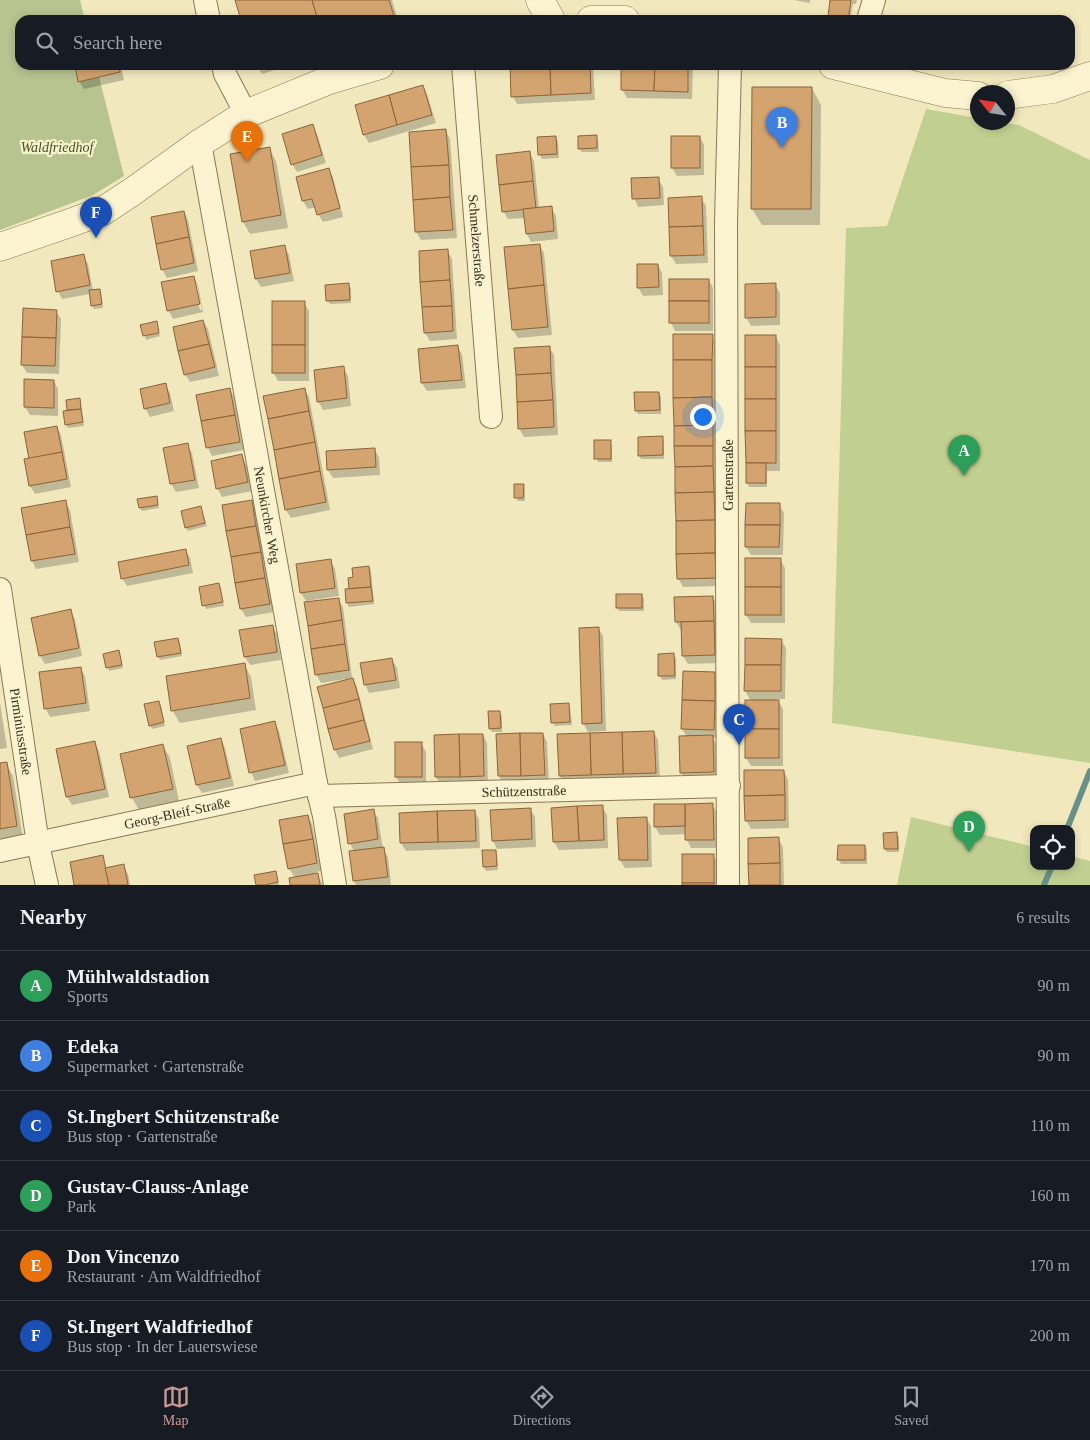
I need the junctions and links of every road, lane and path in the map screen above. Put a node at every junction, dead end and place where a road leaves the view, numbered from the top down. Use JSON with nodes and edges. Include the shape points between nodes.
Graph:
{"nodes":[{"id":1,"x":205,"y":0,"type":"edge"},
{"id":2,"x":540,"y":0,"type":"edge"},
{"id":3,"x":874,"y":0,"type":"edge"},
{"id":4,"x":208,"y":15,"type":"edge"},
{"id":5,"x":548,"y":15,"type":"edge"},
{"id":6,"x":870,"y":15,"type":"edge"},
{"id":7,"x":224,"y":70,"type":"edge"},
{"id":8,"x":363,"y":70,"type":"edge"},
{"id":9,"x":463,"y":70,"type":"edge"},
{"id":10,"x":730,"y":70,"type":"edge"},
{"id":11,"x":859,"y":70,"type":"edge"},
{"id":12,"x":1090,"y":76,"type":"edge"},
{"id":13,"x":970,"y":95,"type":"edge"},
{"id":14,"x":1015,"y":95,"type":"edge"},
{"id":15,"x":246,"y":114,"type":"junction"},
{"id":16,"x":200,"y":143,"type":"junction"},
{"id":17,"x":0,"y":247,"type":"edge"},
{"id":18,"x":490,"y":417,"type":"dead end"},
{"id":19,"x":0,"y":589,"type":"edge"},
{"id":20,"x":6,"y":669,"type":"edge"},
{"id":21,"x":729,"y":786,"type":"junction"},
{"id":22,"x":318,"y":789,"type":"junction"},
{"id":23,"x":38,"y":844,"type":"junction"},
{"id":24,"x":0,"y":851,"type":"edge"},
{"id":25,"x":47,"y":885,"type":"edge"},
{"id":26,"x":335,"y":885,"type":"edge"},
{"id":27,"x":728,"y":885,"type":"edge"}],
"edges":[{"from":1,"to":4,"type":"street"},
{"from":2,"to":5,"type":"street"},
{"from":3,"to":6,"type":"street"},
{"from":7,"to":15,"type":"street"},
{"from":8,"to":15,"type":"street","via":[[329,80]]},
{"from":9,"to":18,"type":"street","name":"Schmelzerstraße"},
{"from":10,"to":21,"type":"street","name":"Gartenstraße","via":[[726,222]]},
{"from":11,"to":13,"type":"street","via":[[945,93]]},
{"from":12,"to":14,"type":"street","via":[[1053,89]]},
{"from":15,"to":16,"type":"street"},
{"from":16,"to":17,"type":"street","via":[[103,211]]},
{"from":16,"to":22,"type":"street","name":"Neunkircher Weg"},
{"from":19,"to":20,"type":"street","name":"Pirminiusstraße"},
{"from":20,"to":23,"type":"street","name":"Pirminiusstraße"},
{"from":21,"to":22,"type":"street","name":"Schützenstraße"},
{"from":21,"to":27,"type":"street","name":"Gartenstraße"},
{"from":22,"to":23,"type":"street","name":"Georg-Bleif-Straße"},
{"from":22,"to":26,"type":"street","name":"Neunkircher Weg"},
{"from":23,"to":24,"type":"street","name":"Georg-Bleif-Straße"},
{"from":23,"to":25,"type":"street"}]}
